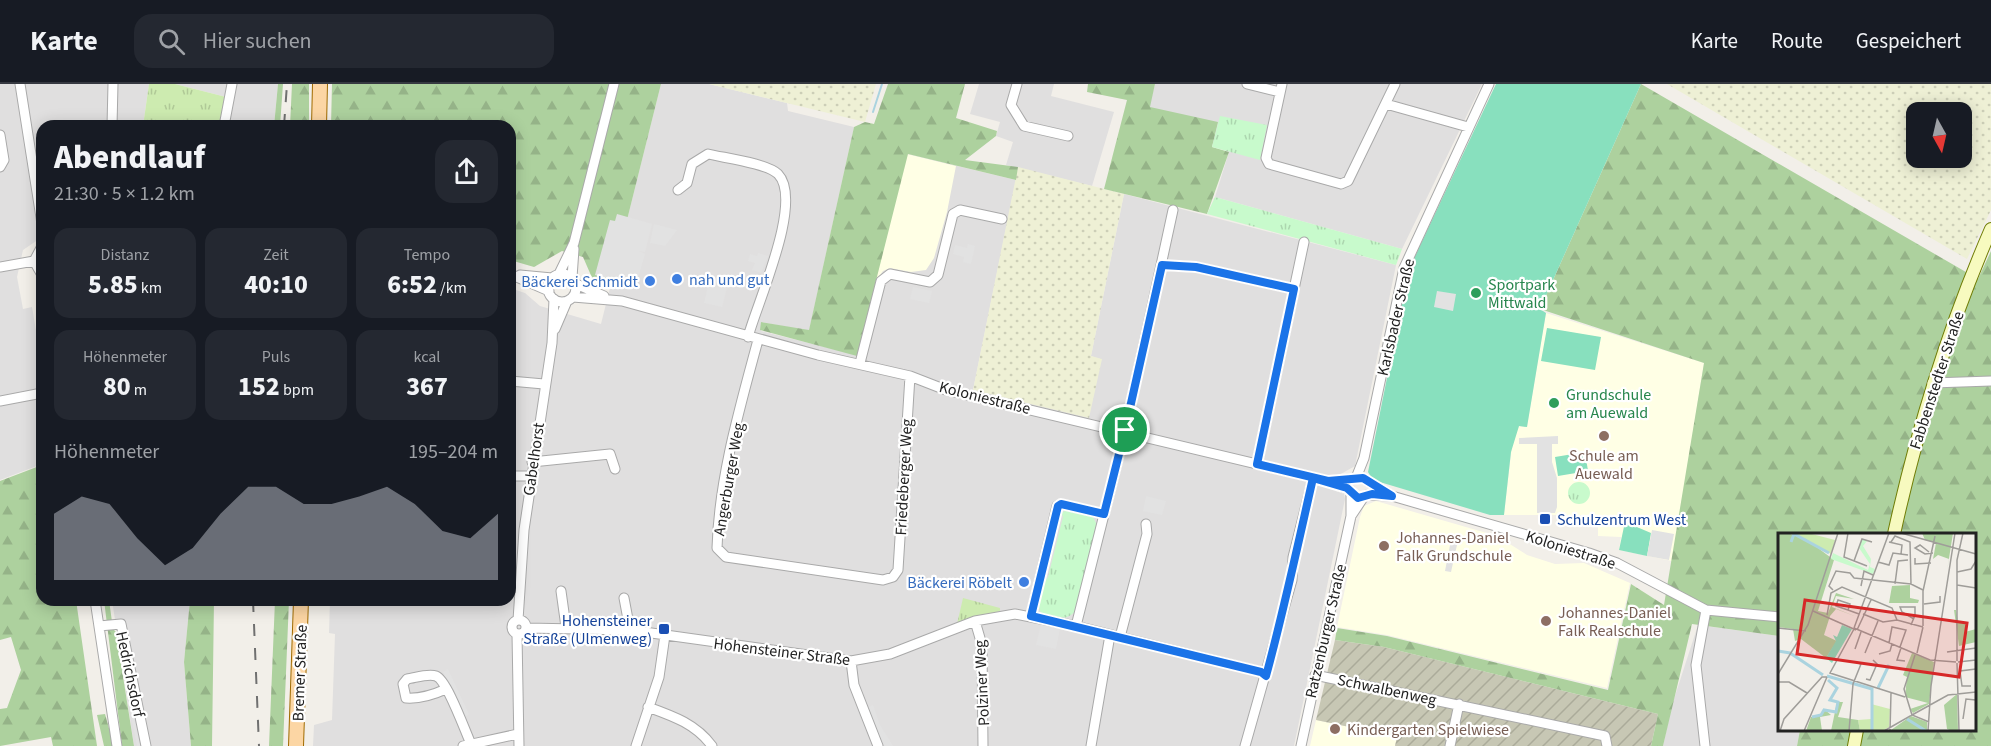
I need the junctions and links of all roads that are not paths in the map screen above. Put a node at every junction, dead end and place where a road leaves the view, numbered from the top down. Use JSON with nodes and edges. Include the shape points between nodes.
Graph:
{"nodes":[{"id":1,"x":20,"y":84,"type":"edge"},
{"id":2,"x":113,"y":84,"type":"edge"},
{"id":3,"x":232,"y":84,"type":"edge"},
{"id":4,"x":320,"y":84,"type":"edge"},
{"id":5,"x":614,"y":84,"type":"edge"},
{"id":6,"x":1017,"y":84,"type":"edge"},
{"id":7,"x":1247,"y":84,"type":"edge"},
{"id":8,"x":1395,"y":84,"type":"edge"},
{"id":9,"x":1489,"y":84,"type":"edge"},
{"id":10,"x":1281,"y":88,"type":"edge"},
{"id":11,"x":1386,"y":104,"type":"junction"},
{"id":12,"x":112,"y":120,"type":"edge"},
{"id":13,"x":225,"y":120,"type":"edge"},
{"id":14,"x":319,"y":120,"type":"edge"},
{"id":15,"x":1468,"y":127,"type":"junction"},
{"id":16,"x":0,"y":135,"type":"edge"},
{"id":17,"x":1068,"y":136,"type":"dead end"},
{"id":18,"x":36,"y":155,"type":"edge"},
{"id":19,"x":32,"y":156,"type":"junction"},
{"id":20,"x":1,"y":166,"type":"edge"},
{"id":21,"x":36,"y":183,"type":"edge"},
{"id":22,"x":678,"y":190,"type":"dead end"},
{"id":23,"x":1173,"y":210,"type":"dead end"},
{"id":24,"x":1002,"y":219,"type":"dead end"},
{"id":25,"x":1991,"y":229,"type":"edge"},
{"id":26,"x":1304,"y":242,"type":"dead end"},
{"id":27,"x":574,"y":243,"type":"junction"},
{"id":28,"x":36,"y":257,"type":"edge"},
{"id":29,"x":34,"y":261,"type":"junction"},
{"id":30,"x":36,"y":264,"type":"edge"},
{"id":31,"x":1162,"y":265,"type":"junction"},
{"id":32,"x":0,"y":267,"type":"edge"},
{"id":33,"x":516,"y":274,"type":"edge"},
{"id":34,"x":516,"y":276,"type":"edge"},
{"id":35,"x":555,"y":276,"type":"junction"},
{"id":36,"x":574,"y":281,"type":"junction"},
{"id":37,"x":1294,"y":289,"type":"junction"},
{"id":38,"x":551,"y":295,"type":"junction"},
{"id":39,"x":570,"y":299,"type":"junction"},
{"id":40,"x":609,"y":299,"type":"junction"},
{"id":41,"x":553,"y":334,"type":"junction"},
{"id":42,"x":753,"y":338,"type":"junction"},
{"id":43,"x":860,"y":363,"type":"junction"},
{"id":44,"x":910,"y":376,"type":"junction"},
{"id":45,"x":1991,"y":381,"type":"edge"},
{"id":46,"x":516,"y":382,"type":"edge"},
{"id":47,"x":1932,"y":383,"type":"junction"},
{"id":48,"x":544,"y":384,"type":"junction"},
{"id":49,"x":36,"y":394,"type":"edge"},
{"id":50,"x":0,"y":401,"type":"edge"},
{"id":51,"x":1125,"y":430,"type":"junction"},
{"id":52,"x":1364,"y":458,"type":"junction"},
{"id":53,"x":532,"y":462,"type":"junction"},
{"id":54,"x":1257,"y":464,"type":"junction"},
{"id":55,"x":615,"y":469,"type":"dead end"},
{"id":56,"x":516,"y":476,"type":"edge"},
{"id":57,"x":530,"y":476,"type":"junction"},
{"id":58,"x":1313,"y":478,"type":"junction"},
{"id":59,"x":1368,"y":482,"type":"junction"},
{"id":60,"x":1352,"y":486,"type":"junction"},
{"id":61,"x":1365,"y":496,"type":"junction"},
{"id":62,"x":1392,"y":496,"type":"junction"},
{"id":63,"x":1104,"y":514,"type":"junction"},
{"id":64,"x":1351,"y":516,"type":"junction"},
{"id":65,"x":1146,"y":524,"type":"dead end"},
{"id":66,"x":1894,"y":533,"type":"edge"},
{"id":67,"x":516,"y":565,"type":"edge"},
{"id":68,"x":893,"y":577,"type":"joint"},
{"id":69,"x":516,"y":587,"type":"edge"},
{"id":70,"x":561,"y":591,"type":"dead end"},
{"id":71,"x":624,"y":598,"type":"dead end"},
{"id":72,"x":96,"y":606,"type":"edge"},
{"id":73,"x":301,"y":606,"type":"edge"},
{"id":74,"x":1706,"y":610,"type":"junction"},
{"id":75,"x":1031,"y":616,"type":"junction"},
{"id":76,"x":1778,"y":617,"type":"edge"},
{"id":77,"x":518,"y":620,"type":"junction"},
{"id":78,"x":975,"y":621,"type":"junction"},
{"id":79,"x":99,"y":626,"type":"junction"},
{"id":80,"x":1076,"y":626,"type":"junction"},
{"id":81,"x":566,"y":627,"type":"junction"},
{"id":82,"x":526,"y":628,"type":"junction"},
{"id":83,"x":630,"y":630,"type":"junction"},
{"id":84,"x":517,"y":634,"type":"junction"},
{"id":85,"x":666,"y":635,"type":"junction"},
{"id":86,"x":1110,"y":635,"type":"junction"},
{"id":87,"x":1120,"y":637,"type":"junction"},
{"id":88,"x":851,"y":661,"type":"junction"},
{"id":89,"x":1315,"y":675,"type":"junction"},
{"id":90,"x":1266,"y":676,"type":"junction"},
{"id":91,"x":446,"y":689,"type":"dead end"},
{"id":92,"x":1459,"y":704,"type":"junction"},
{"id":93,"x":648,"y":707,"type":"junction"},
{"id":94,"x":1857,"y":731,"type":"edge"},
{"id":95,"x":518,"y":734,"type":"junction"},
{"id":96,"x":467,"y":745,"type":"edge"},
{"id":97,"x":117,"y":746,"type":"edge"},
{"id":98,"x":146,"y":746,"type":"edge"},
{"id":99,"x":296,"y":746,"type":"edge"},
{"id":100,"x":519,"y":746,"type":"edge"},
{"id":101,"x":636,"y":746,"type":"edge"},
{"id":102,"x":712,"y":746,"type":"edge"},
{"id":103,"x":878,"y":746,"type":"edge"},
{"id":104,"x":983,"y":746,"type":"edge"},
{"id":105,"x":1091,"y":746,"type":"edge"},
{"id":106,"x":1245,"y":746,"type":"edge"},
{"id":107,"x":1301,"y":746,"type":"edge"},
{"id":108,"x":1450,"y":746,"type":"edge"},
{"id":109,"x":1607,"y":746,"type":"edge"},
{"id":110,"x":1705,"y":746,"type":"edge"},
{"id":111,"x":1854,"y":746,"type":"edge"}],
"edges":[{"from":1,"to":19,"type":"street"},
{"from":2,"to":12,"type":"street"},
{"from":3,"to":13,"type":"street"},
{"from":4,"to":14,"type":"main road"},
{"from":5,"to":27,"type":"street"},
{"from":6,"to":17,"type":"street","via":[[1011,105],[1024,126]]},
{"from":7,"to":10,"type":"street"},
{"from":8,"to":11,"type":"street"},
{"from":9,"to":15,"type":"street","name":"Karlsbader Straße"},
{"from":10,"to":11,"type":"street","via":[[1266,158],[1269,164],[1341,184],[1348,181]]},
{"from":11,"to":15,"type":"street"},
{"from":15,"to":52,"type":"street","name":"Karlsbader Straße","via":[[1404,268]]},
{"from":16,"to":20,"type":"street","via":[[4,160]]},
{"from":18,"to":19,"type":"street"},
{"from":19,"to":21,"type":"street"},
{"from":22,"to":42,"type":"street","via":[[687,183],[692,164],[708,154],[769,169],[784,184],[785,220]]},
{"from":23,"to":31,"type":"street"},
{"from":24,"to":43,"type":"street","via":[[960,210],[953,214],[938,275],[930,282],[890,274],[881,281]]},
{"from":25,"to":47,"type":"street","name":"Fabbenstedter Straße"},
{"from":26,"to":37,"type":"street"},
{"from":27,"to":35,"type":"street"},
{"from":27,"to":36,"type":"street"},
{"from":28,"to":29,"type":"street"},
{"from":29,"to":30,"type":"street"},
{"from":29,"to":32,"type":"street"},
{"from":31,"to":37,"type":"street","via":[[1224,273]]},
{"from":31,"to":51,"type":"street"},
{"from":33,"to":35,"type":"street"},
{"from":34,"to":38,"type":"street"},
{"from":35,"to":36,"type":"street","name":"Koloniestraße"},
{"from":35,"to":38,"type":"street","name":"Gabelhorst"},
{"from":36,"to":39,"type":"street","name":"Gabelhorst"},
{"from":36,"to":40,"type":"street","name":"Koloniestraße"},
{"from":37,"to":54,"type":"street"},
{"from":38,"to":39,"type":"street","name":"Koloniestraße"},
{"from":38,"to":41,"type":"street","name":"Gabelhorst"},
{"from":39,"to":40,"type":"street","name":"Koloniestraße"},
{"from":39,"to":41,"type":"street","name":"Gabelhorst"},
{"from":40,"to":42,"type":"street","name":"Koloniestraße"},
{"from":41,"to":48,"type":"street","name":"Gabelhorst"},
{"from":42,"to":43,"type":"street","name":"Koloniestraße"},
{"from":42,"to":68,"type":"street","name":"Angerburger Weg","via":[[729,458],[717,548],[726,557],[883,580]]},
{"from":43,"to":44,"type":"street","name":"Koloniestraße"},
{"from":44,"to":51,"type":"street","name":"Koloniestraße","via":[[946,390]]},
{"from":44,"to":68,"type":"street","name":"Friedeberger Weg","via":[[898,563]]},
{"from":45,"to":47,"type":"street"},
{"from":46,"to":48,"type":"street"},
{"from":47,"to":66,"type":"street","name":"Fabbenstedter Straße"},
{"from":48,"to":53,"type":"street","name":"Gabelhorst"},
{"from":49,"to":50,"type":"street"},
{"from":51,"to":54,"type":"street","name":"Koloniestraße"},
{"from":51,"to":63,"type":"street"},
{"from":52,"to":59,"type":"street","name":"Karlsbader Straße"},
{"from":52,"to":60,"type":"street","name":"Karlsbader Straße"},
{"from":53,"to":55,"type":"street","via":[[610,454]]},
{"from":53,"to":57,"type":"street","name":"Gabelhorst"},
{"from":54,"to":58,"type":"street","name":"Koloniestraße"},
{"from":56,"to":57,"type":"street"},
{"from":57,"to":67,"type":"street","name":"Gabelhorst"},
{"from":58,"to":60,"type":"street","name":"Koloniestraße"},
{"from":58,"to":90,"type":"street","via":[[1293,557],[1292,580]]},
{"from":59,"to":60,"type":"street","name":"Koloniestraße"},
{"from":59,"to":61,"type":"street","name":"Karlsbader Straße"},
{"from":59,"to":62,"type":"street","name":"Koloniestraße"},
{"from":60,"to":61,"type":"street","name":"Koloniestraße"},
{"from":60,"to":64,"type":"street","name":"Ratzenburger Straße"},
{"from":61,"to":62,"type":"street","name":"Koloniestraße"},
{"from":61,"to":64,"type":"street","name":"Ratzenburger Straße"},
{"from":62,"to":74,"type":"street","name":"Koloniestraße","via":[[1614,562]]},
{"from":63,"to":75,"type":"street","via":[[1058,506]]},
{"from":63,"to":80,"type":"street"},
{"from":64,"to":89,"type":"street","name":"Ratzenburger Straße"},
{"from":65,"to":87,"type":"street","via":[[1147,534]]},
{"from":69,"to":77,"type":"street","name":"Gabelhorst"},
{"from":70,"to":81,"type":"street"},
{"from":71,"to":83,"type":"street"},
{"from":72,"to":79,"type":"street"},
{"from":73,"to":99,"type":"main road","name":"Bremer Straße"},
{"from":74,"to":76,"type":"street","name":"Koloniestraße"},
{"from":74,"to":110,"type":"street","via":[[1696,665]]},
{"from":75,"to":78,"type":"street","name":"Hohensteiner Straße","via":[[994,615]]},
{"from":75,"to":80,"type":"street","name":"Hohensteiner Straße"},
{"from":77,"to":82,"type":"street"},
{"from":77,"to":84,"type":"street","via":[[512,627]]},
{"from":78,"to":88,"type":"street","name":"Hohensteiner Straße","via":[[890,654]]},
{"from":78,"to":104,"type":"street","name":"Polziner Weg","via":[[982,645]]},
{"from":79,"to":97,"type":"street"},
{"from":79,"to":98,"type":"street","name":"Hedrichsdorf","via":[[121,624]]},
{"from":80,"to":86,"type":"street"},
{"from":81,"to":82,"type":"street","name":"Hohensteiner Straße"},
{"from":81,"to":83,"type":"street","name":"Hohensteiner Straße"},
{"from":82,"to":84,"type":"street"},
{"from":83,"to":85,"type":"street","name":"Hohensteiner Straße"},
{"from":84,"to":95,"type":"street"},
{"from":85,"to":88,"type":"street","name":"Hohensteiner Straße"},
{"from":85,"to":93,"type":"street","via":[[659,676]]},
{"from":86,"to":87,"type":"street"},
{"from":86,"to":105,"type":"street"},
{"from":87,"to":90,"type":"street"},
{"from":88,"to":103,"type":"street","via":[[854,685]]},
{"from":89,"to":92,"type":"street","name":"Schwalbenweg"},
{"from":89,"to":107,"type":"street","name":"Ratzenburger Straße"},
{"from":90,"to":106,"type":"street"},
{"from":91,"to":96,"type":"street"},
{"from":92,"to":108,"type":"street","name":"Schwalbenweg"},
{"from":92,"to":109,"type":"street","name":"Schwalbenweg","via":[[1605,736]]},
{"from":93,"to":101,"type":"street"},
{"from":93,"to":102,"type":"street","via":[[684,721]]},
{"from":94,"to":111,"type":"street"},
{"from":95,"to":96,"type":"street"},
{"from":95,"to":100,"type":"street"}]}
